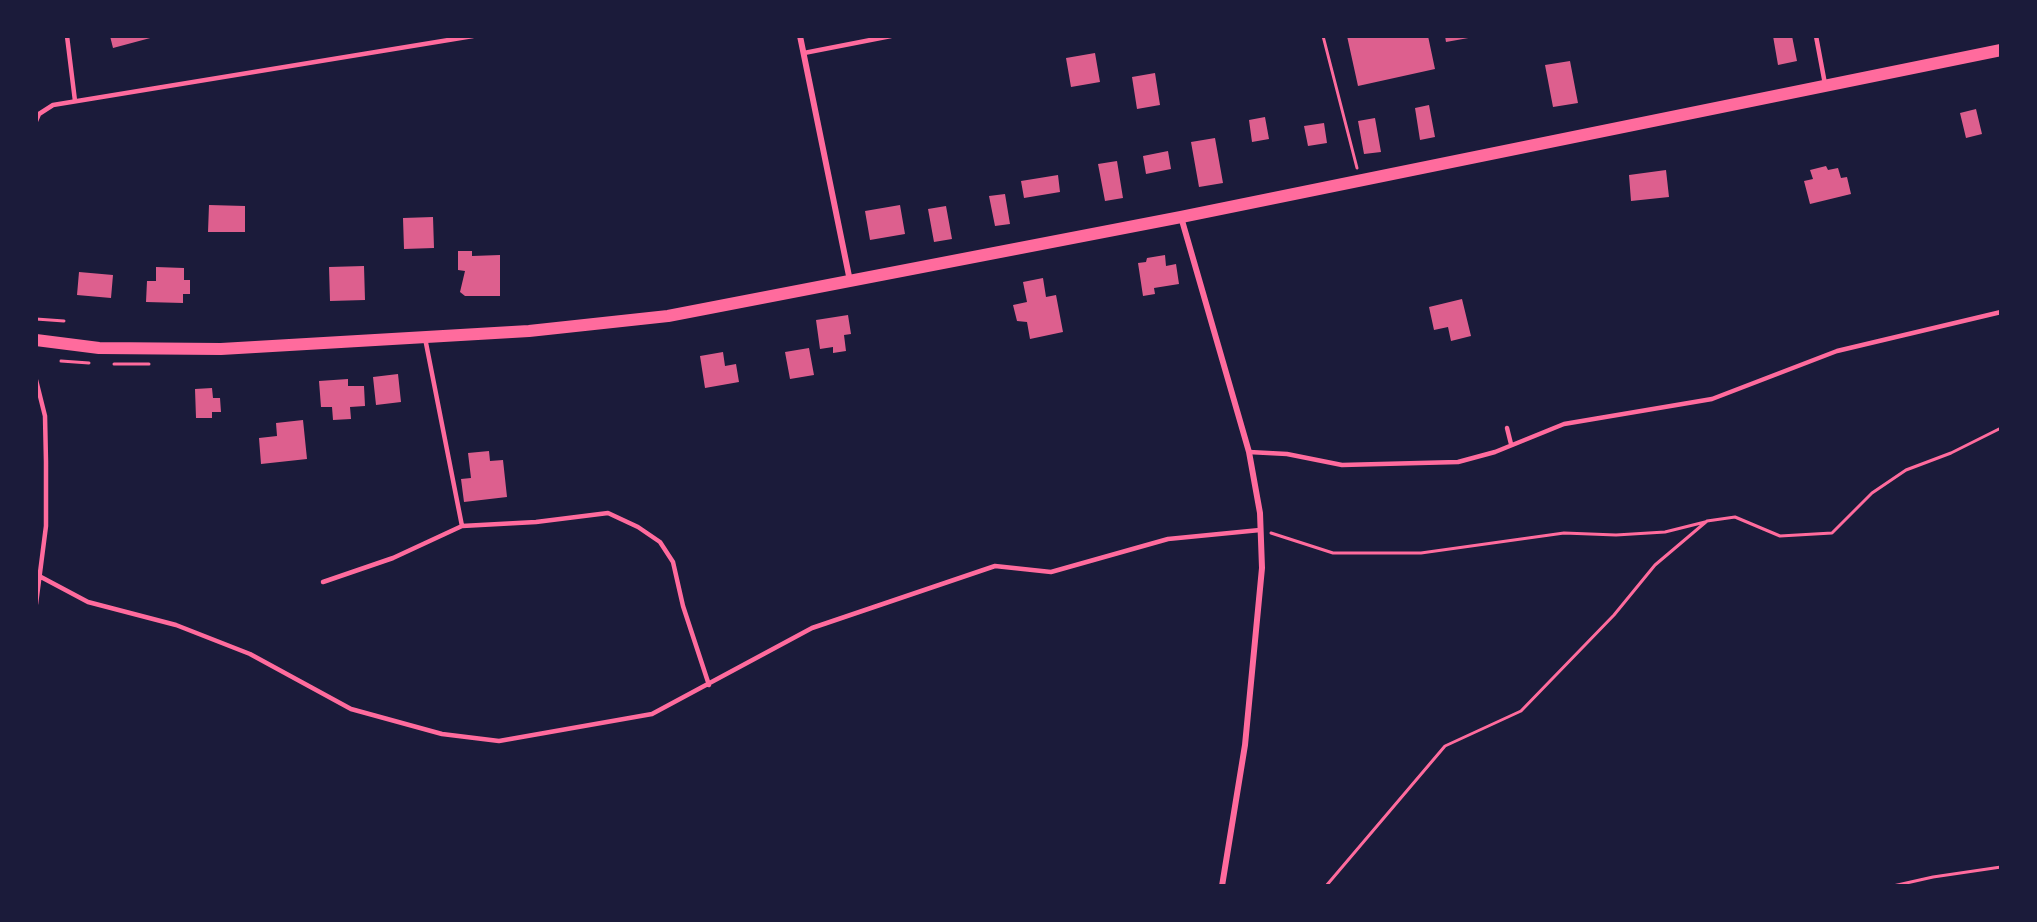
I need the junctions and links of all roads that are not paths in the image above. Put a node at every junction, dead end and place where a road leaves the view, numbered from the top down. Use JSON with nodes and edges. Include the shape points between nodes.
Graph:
{"nodes":[{"id":1,"x":67,"y":36,"type":"edge"},
{"id":2,"x":473,"y":36,"type":"edge"},
{"id":3,"x":800,"y":36,"type":"edge"},
{"id":4,"x":891,"y":36,"type":"edge"},
{"id":5,"x":1816,"y":36,"type":"edge"},
{"id":6,"x":2001,"y":50,"type":"edge"},
{"id":7,"x":804,"y":53,"type":"junction"},
{"id":8,"x":1825,"y":86,"type":"junction"},
{"id":9,"x":75,"y":101,"type":"junction"},
{"id":10,"x":36,"y":121,"type":"edge"},
{"id":11,"x":1181,"y":217,"type":"junction"},
{"id":12,"x":850,"y":281,"type":"junction"},
{"id":13,"x":2001,"y":312,"type":"edge"},
{"id":14,"x":425,"y":338,"type":"junction"},
{"id":15,"x":36,"y":340,"type":"edge"},
{"id":16,"x":36,"y":380,"type":"edge"},
{"id":17,"x":1507,"y":428,"type":"dead end"},
{"id":18,"x":1511,"y":444,"type":"junction"},
{"id":19,"x":1249,"y":452,"type":"junction"},
{"id":20,"x":462,"y":526,"type":"junction"},
{"id":21,"x":1260,"y":530,"type":"junction"},
{"id":22,"x":41,"y":577,"type":"junction"},
{"id":23,"x":323,"y":582,"type":"dead end"},
{"id":24,"x":36,"y":604,"type":"edge"},
{"id":25,"x":709,"y":685,"type":"junction"},
{"id":26,"x":1222,"y":886,"type":"edge"}],
"edges":[{"from":1,"to":9,"type":"lane"},
{"from":2,"to":9,"type":"lane"},
{"from":3,"to":7,"type":"street"},
{"from":4,"to":7,"type":"lane"},
{"from":5,"to":8,"type":"lane"},
{"from":6,"to":8,"type":"main road"},
{"from":7,"to":12,"type":"street"},
{"from":8,"to":11,"type":"main road"},
{"from":9,"to":10,"type":"lane","via":[[53,105],[39,114]]},
{"from":11,"to":12,"type":"main road"},
{"from":11,"to":19,"type":"street"},
{"from":12,"to":14,"type":"main road","via":[[595,326]]},
{"from":13,"to":18,"type":"lane","via":[[1837,351],[1712,399],[1564,424]]},
{"from":14,"to":15,"type":"main road","via":[[185,350],[99,348]]},
{"from":14,"to":20,"type":"lane"},
{"from":16,"to":22,"type":"lane","via":[[45,416],[46,526]]},
{"from":17,"to":18,"type":"lane"},
{"from":18,"to":19,"type":"lane","via":[[1458,462],[1394,465],[1342,465],[1287,454]]},
{"from":19,"to":21,"type":"street"},
{"from":20,"to":23,"type":"lane","via":[[393,558]]},
{"from":20,"to":25,"type":"lane","via":[[608,513],[638,527],[660,542],[673,562]]},
{"from":21,"to":25,"type":"lane","via":[[1168,539],[1052,572],[995,566],[812,628]]},
{"from":21,"to":26,"type":"street","via":[[1262,568],[1245,745]]},
{"from":22,"to":24,"type":"lane"},
{"from":22,"to":25,"type":"lane","via":[[88,602],[176,626],[250,654],[351,709],[442,734],[499,741],[610,723],[652,714]]}]}
